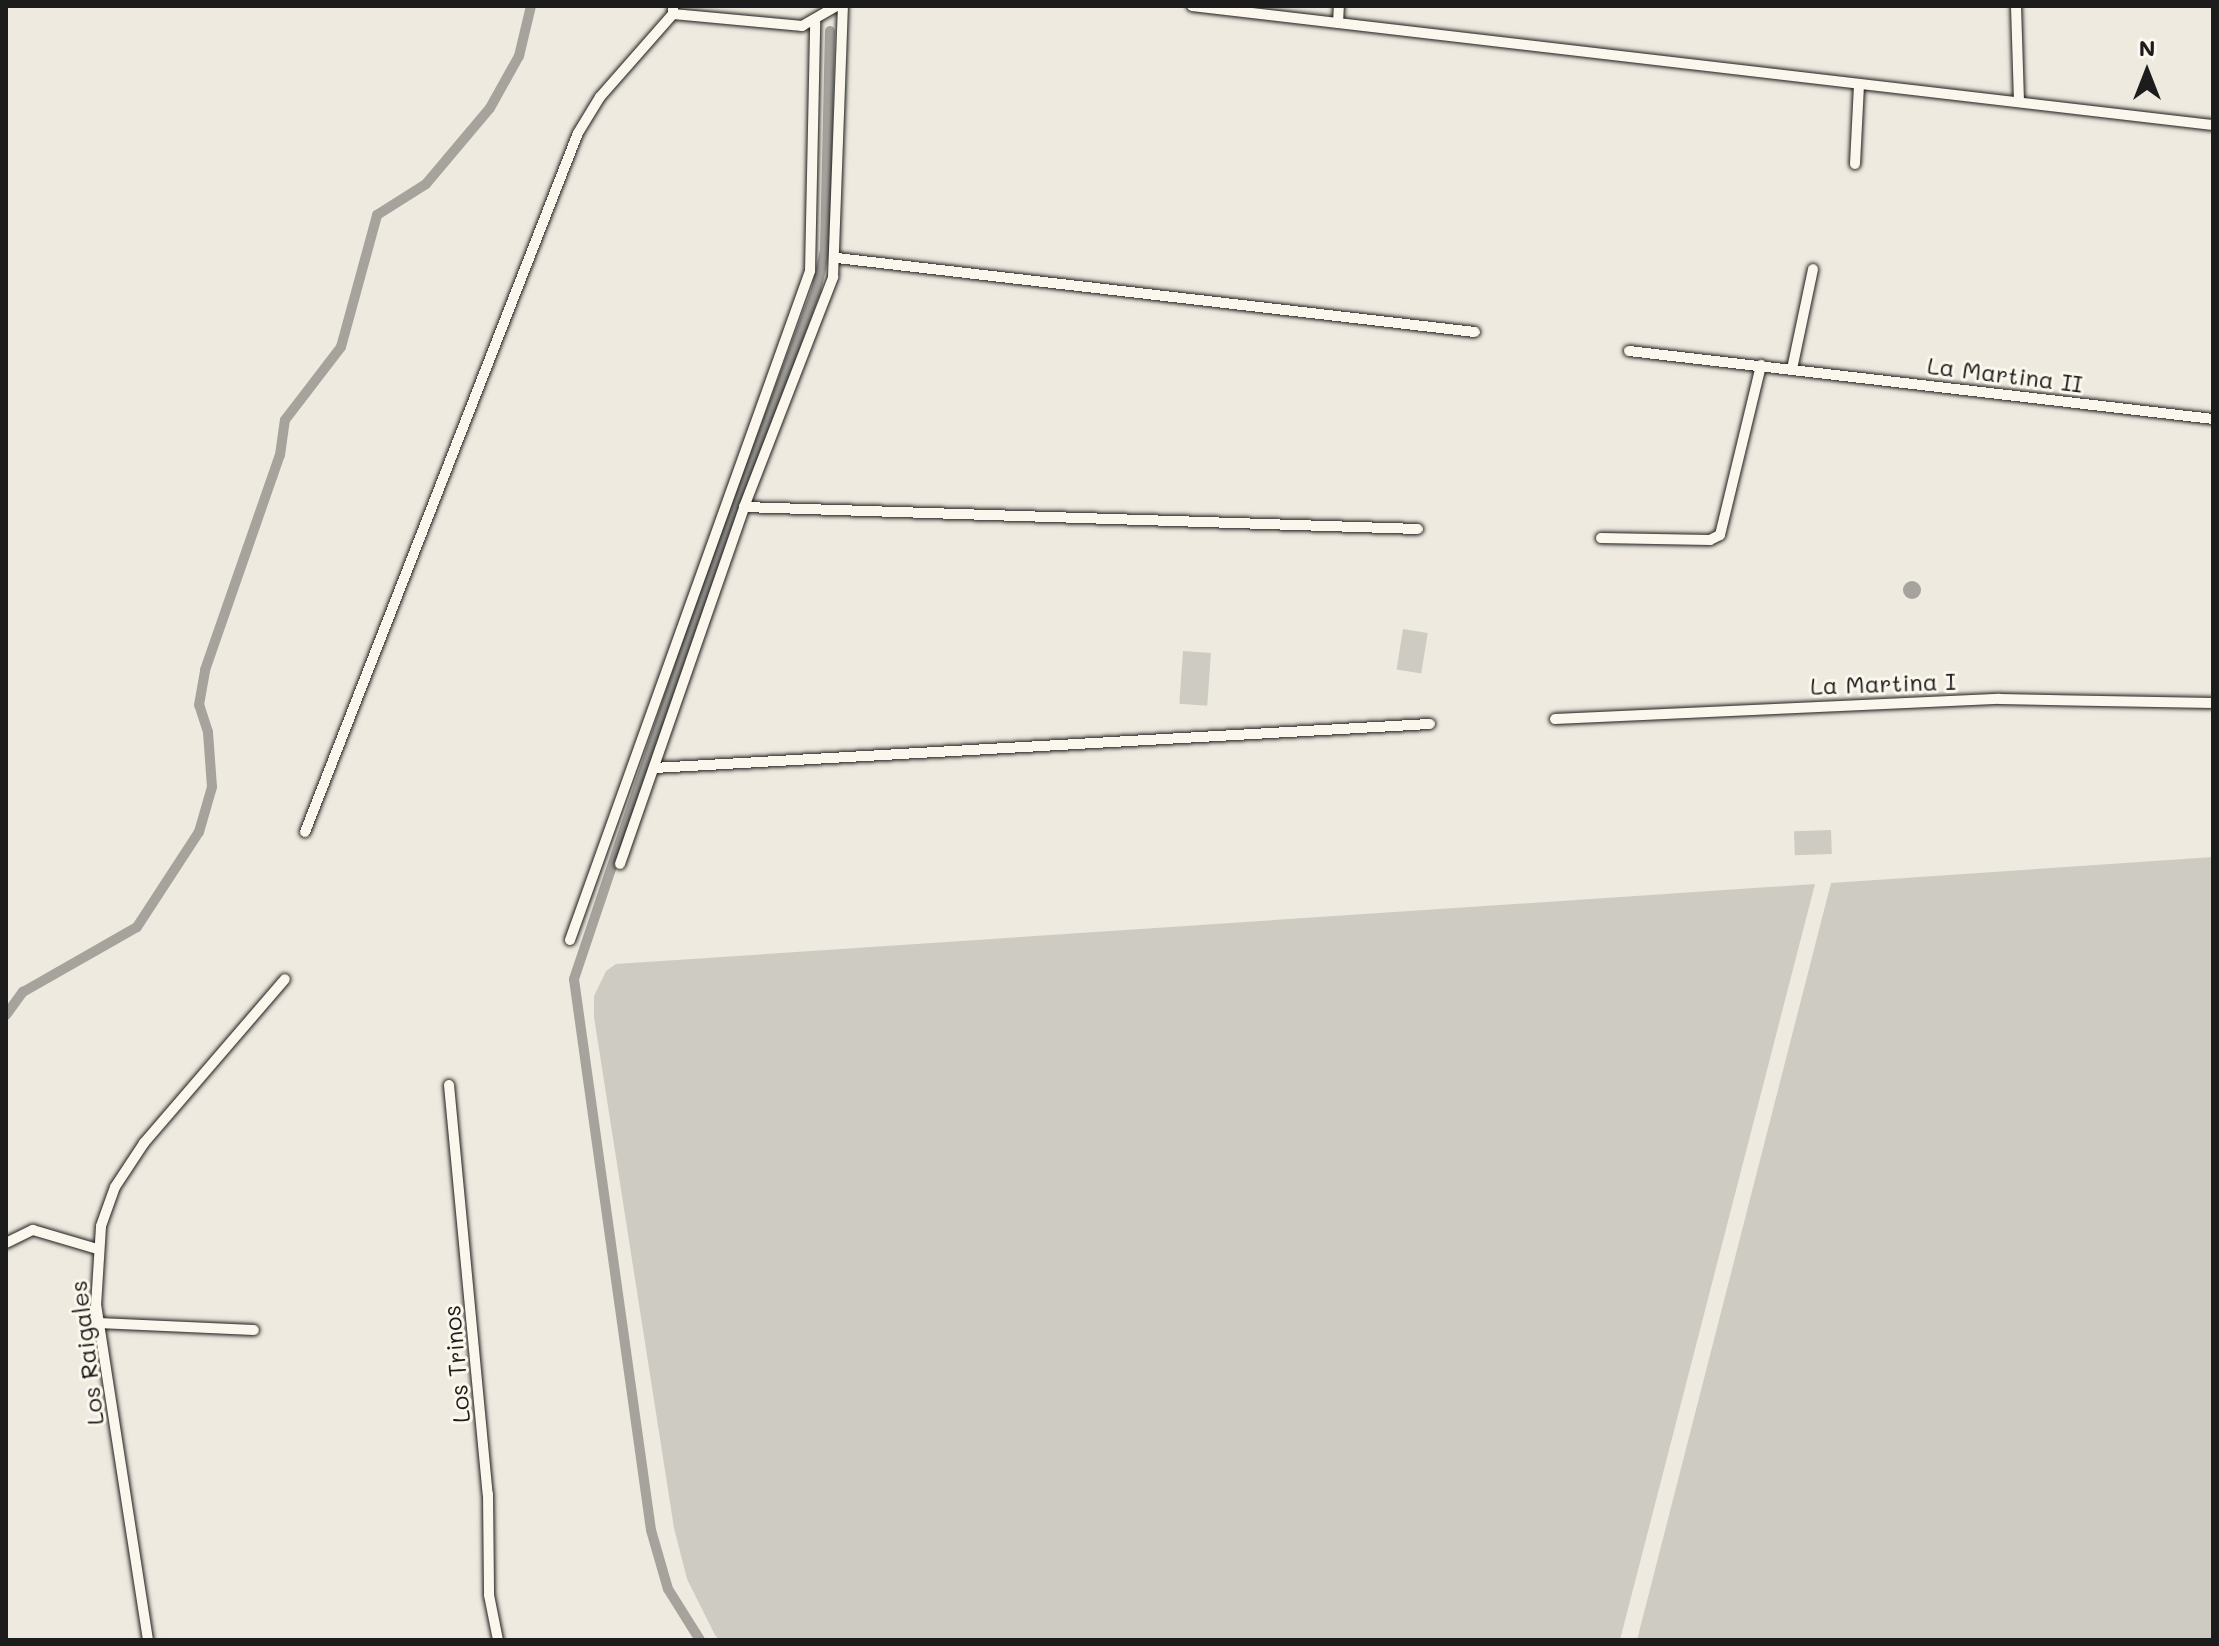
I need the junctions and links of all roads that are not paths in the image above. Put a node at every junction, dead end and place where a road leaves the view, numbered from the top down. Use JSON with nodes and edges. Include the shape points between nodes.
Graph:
{"nodes":[{"id":1,"x":836,"y":6,"type":"edge"},
{"id":2,"x":843,"y":6,"type":"edge"},
{"id":3,"x":1192,"y":6,"type":"edge"},
{"id":4,"x":1339,"y":6,"type":"edge"},
{"id":5,"x":2016,"y":6,"type":"edge"},
{"id":6,"x":673,"y":10,"type":"edge"},
{"id":7,"x":815,"y":22,"type":"junction"},
{"id":8,"x":1338,"y":23,"type":"junction"},
{"id":9,"x":1859,"y":84,"type":"junction"},
{"id":10,"x":2019,"y":102,"type":"junction"},
{"id":11,"x":2213,"y":125,"type":"edge"},
{"id":12,"x":1855,"y":164,"type":"dead end"},
{"id":13,"x":837,"y":258,"type":"junction"},
{"id":14,"x":1813,"y":269,"type":"dead end"},
{"id":15,"x":1475,"y":332,"type":"dead end"},
{"id":16,"x":1629,"y":351,"type":"dead end"},
{"id":17,"x":1761,"y":365,"type":"junction"},
{"id":18,"x":1792,"y":369,"type":"junction"},
{"id":19,"x":2213,"y":419,"type":"edge"},
{"id":20,"x":744,"y":507,"type":"junction"},
{"id":21,"x":1418,"y":529,"type":"dead end"},
{"id":22,"x":1601,"y":538,"type":"dead end"},
{"id":23,"x":2213,"y":703,"type":"edge"},
{"id":24,"x":1555,"y":719,"type":"dead end"},
{"id":25,"x":1430,"y":724,"type":"dead end"},
{"id":26,"x":654,"y":768,"type":"junction"},
{"id":27,"x":305,"y":832,"type":"dead end"},
{"id":28,"x":620,"y":864,"type":"dead end"},
{"id":29,"x":570,"y":940,"type":"dead end"},
{"id":30,"x":285,"y":979,"type":"dead end"},
{"id":31,"x":449,"y":1085,"type":"dead end"},
{"id":32,"x":6,"y":1243,"type":"edge"},
{"id":33,"x":97,"y":1249,"type":"junction"},
{"id":34,"x":98,"y":1323,"type":"junction"},
{"id":35,"x":254,"y":1330,"type":"dead end"},
{"id":36,"x":148,"y":1640,"type":"edge"},
{"id":37,"x":498,"y":1640,"type":"edge"}],
"edges":[{"from":1,"to":7,"type":"street"},
{"from":2,"to":13,"type":"street"},
{"from":3,"to":8,"type":"street"},
{"from":4,"to":8,"type":"street"},
{"from":5,"to":10,"type":"street"},
{"from":6,"to":7,"type":"street","via":[[797,26]]},
{"from":6,"to":27,"type":"street","via":[[600,97],[578,133]]},
{"from":7,"to":29,"type":"street","via":[[810,271]]},
{"from":8,"to":9,"type":"street"},
{"from":9,"to":10,"type":"street"},
{"from":9,"to":12,"type":"street"},
{"from":10,"to":11,"type":"street"},
{"from":13,"to":15,"type":"street"},
{"from":13,"to":20,"type":"street"},
{"from":14,"to":18,"type":"street"},
{"from":16,"to":17,"type":"street","name":"La Martina II"},
{"from":17,"to":18,"type":"street","name":"La Martina II"},
{"from":17,"to":22,"type":"street","via":[[1720,535],[1710,540]]},
{"from":18,"to":19,"type":"street","name":"La Martina II"},
{"from":20,"to":21,"type":"street"},
{"from":20,"to":26,"type":"street"},
{"from":23,"to":24,"type":"street","name":"La Martina I","via":[[2000,699]]},
{"from":25,"to":26,"type":"street"},
{"from":26,"to":28,"type":"street"},
{"from":30,"to":33,"type":"street","name":"Los Raigales","via":[[133,1159],[110,1199]]},
{"from":31,"to":37,"type":"street","name":"Los Trinos","via":[[488,1494],[489,1595]]},
{"from":32,"to":33,"type":"street","via":[[33,1230]]},
{"from":33,"to":34,"type":"street","name":"Los Raigales"},
{"from":34,"to":35,"type":"street"},
{"from":34,"to":36,"type":"street","name":"Los Raigales"}]}
